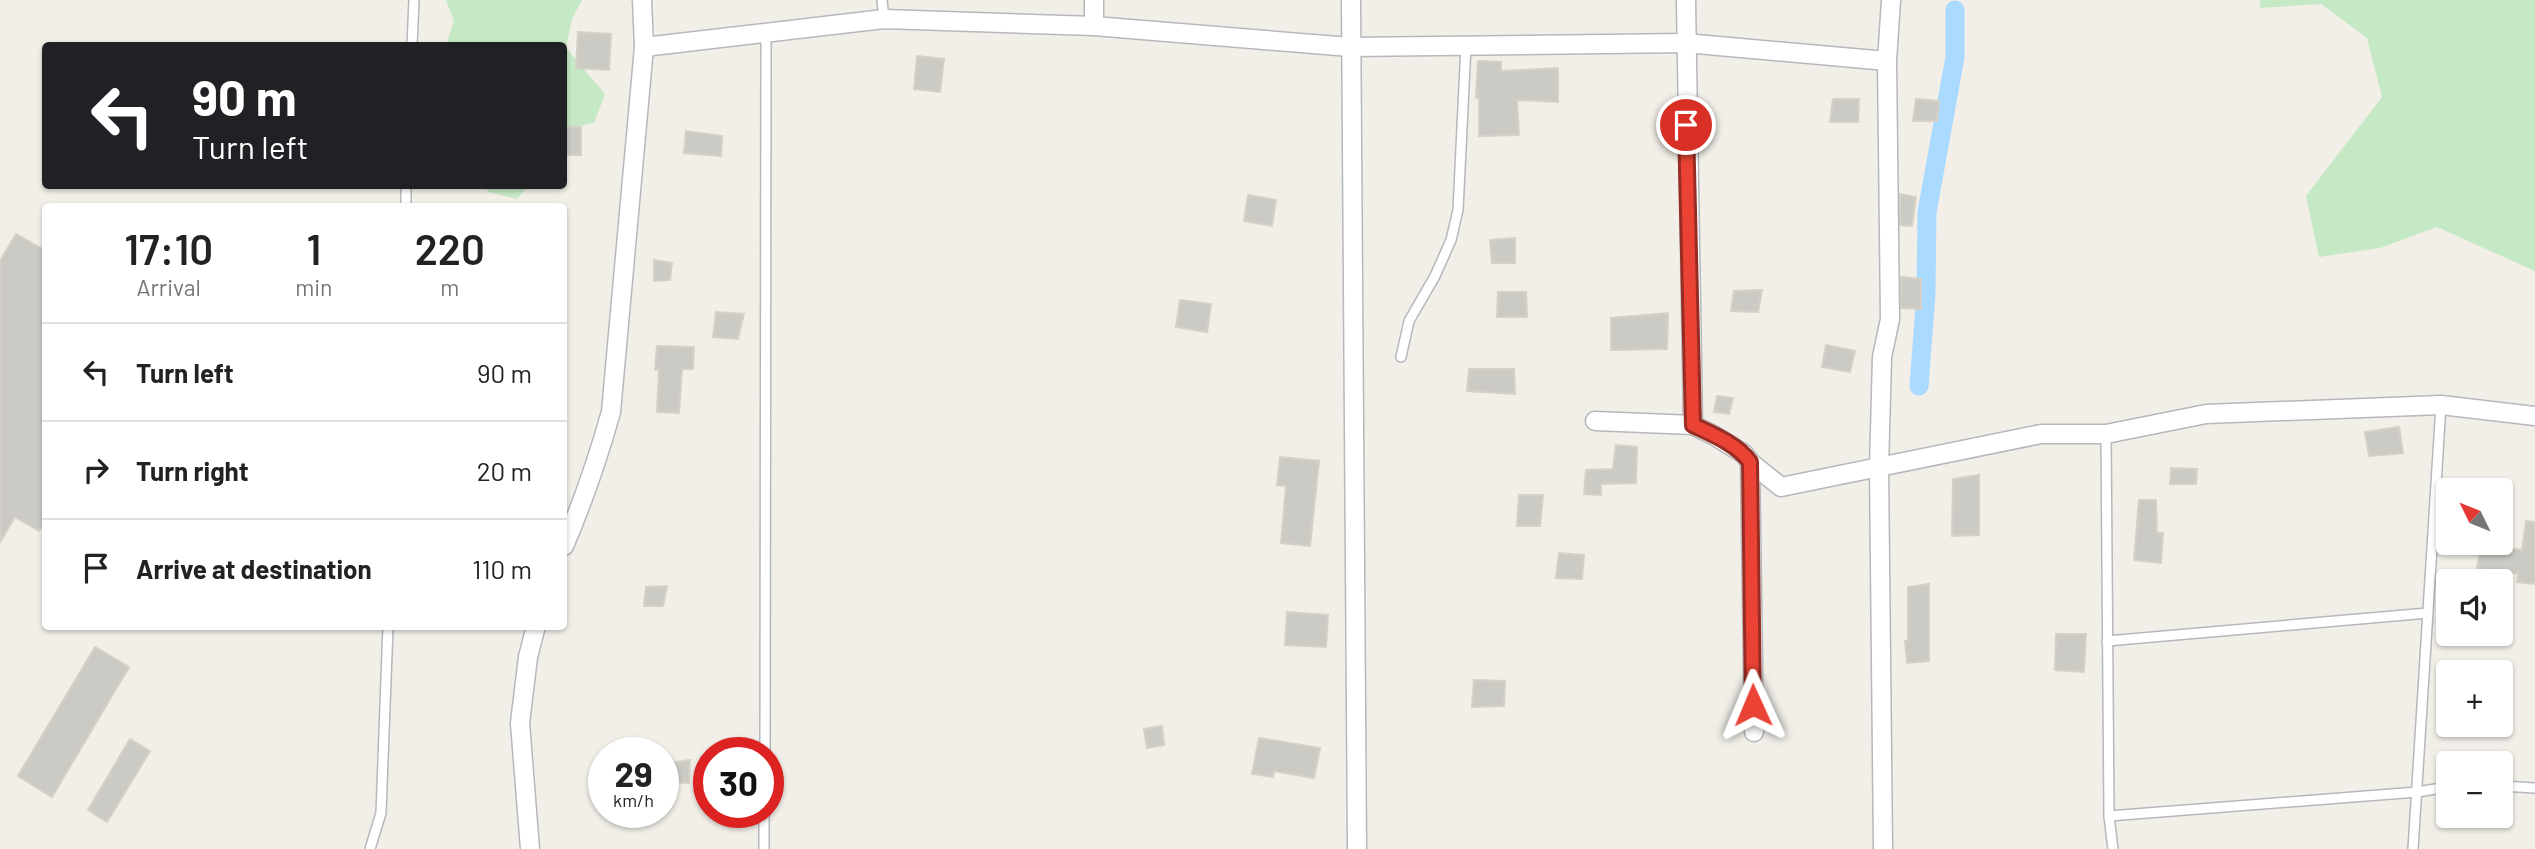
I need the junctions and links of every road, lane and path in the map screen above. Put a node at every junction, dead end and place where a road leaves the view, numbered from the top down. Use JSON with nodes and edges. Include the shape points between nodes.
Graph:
{"nodes":[{"id":1,"x":414,"y":0,"type":"edge"},
{"id":2,"x":642,"y":0,"type":"edge"},
{"id":3,"x":882,"y":0,"type":"edge"},
{"id":4,"x":1094,"y":0,"type":"edge"},
{"id":5,"x":1351,"y":0,"type":"edge"},
{"id":6,"x":1686,"y":0,"type":"edge"},
{"id":7,"x":1891,"y":0,"type":"edge"},
{"id":8,"x":884,"y":19,"type":"junction"},
{"id":9,"x":1094,"y":26,"type":"junction"},
{"id":10,"x":766,"y":33,"type":"junction"},
{"id":11,"x":412,"y":42,"type":"edge"},
{"id":12,"x":1685,"y":43,"type":"junction"},
{"id":13,"x":1466,"y":45,"type":"junction"},
{"id":14,"x":644,"y":47,"type":"junction"},
{"id":15,"x":1350,"y":47,"type":"junction"},
{"id":16,"x":1887,"y":61,"type":"junction"},
{"id":17,"x":1401,"y":357,"type":"dead end"},
{"id":18,"x":2441,"y":405,"type":"junction"},
{"id":19,"x":2535,"y":416,"type":"edge"},
{"id":20,"x":1595,"y":421,"type":"dead end"},
{"id":21,"x":1693,"y":425,"type":"junction"},
{"id":22,"x":2106,"y":434,"type":"junction"},
{"id":23,"x":1750,"y":462,"type":"junction"},
{"id":24,"x":1879,"y":468,"type":"junction"},
{"id":25,"x":567,"y":539,"type":"edge"},
{"id":26,"x":2428,"y":613,"type":"junction"},
{"id":27,"x":388,"y":630,"type":"edge"},
{"id":28,"x":535,"y":630,"type":"edge"},
{"id":29,"x":2107,"y":641,"type":"junction"},
{"id":30,"x":1754,"y":732,"type":"dead end"},
{"id":31,"x":765,"y":737,"type":"edge"},
{"id":32,"x":2513,"y":787,"type":"edge"},
{"id":33,"x":2436,"y":789,"type":"edge"},
{"id":34,"x":2535,"y":789,"type":"edge"},
{"id":35,"x":2417,"y":792,"type":"junction"},
{"id":36,"x":2109,"y":816,"type":"junction"},
{"id":37,"x":764,"y":828,"type":"edge"},
{"id":38,"x":370,"y":849,"type":"edge"},
{"id":39,"x":530,"y":849,"type":"edge"},
{"id":40,"x":764,"y":849,"type":"edge"},
{"id":41,"x":1357,"y":849,"type":"edge"},
{"id":42,"x":1883,"y":849,"type":"edge"},
{"id":43,"x":2113,"y":849,"type":"edge"},
{"id":44,"x":2413,"y":849,"type":"edge"}],
"edges":[{"from":1,"to":11,"type":"lane"},
{"from":2,"to":14,"type":"street"},
{"from":3,"to":8,"type":"lane"},
{"from":4,"to":9,"type":"street"},
{"from":5,"to":15,"type":"street"},
{"from":6,"to":12,"type":"street"},
{"from":7,"to":16,"type":"street"},
{"from":8,"to":9,"type":"street"},
{"from":8,"to":10,"type":"street"},
{"from":9,"to":15,"type":"street"},
{"from":10,"to":14,"type":"street"},
{"from":10,"to":31,"type":"lane"},
{"from":12,"to":13,"type":"street"},
{"from":12,"to":16,"type":"street"},
{"from":12,"to":21,"type":"street"},
{"from":13,"to":15,"type":"street"},
{"from":13,"to":17,"type":"lane","via":[[1458,210],[1451,240],[1409,321]]},
{"from":14,"to":25,"type":"street","via":[[611,412]]},
{"from":15,"to":41,"type":"street"},
{"from":16,"to":24,"type":"street","via":[[1890,319],[1882,357]]},
{"from":18,"to":19,"type":"street"},
{"from":18,"to":22,"type":"street","via":[[2206,414]]},
{"from":18,"to":26,"type":"lane"},
{"from":20,"to":21,"type":"street"},
{"from":21,"to":23,"type":"street"},
{"from":22,"to":24,"type":"street","via":[[2041,434]]},
{"from":22,"to":29,"type":"lane"},
{"from":23,"to":24,"type":"street","via":[[1781,487]]},
{"from":23,"to":30,"type":"street"},
{"from":24,"to":42,"type":"street"},
{"from":26,"to":29,"type":"lane"},
{"from":26,"to":35,"type":"lane"},
{"from":27,"to":38,"type":"lane","via":[[381,813]]},
{"from":28,"to":39,"type":"street","via":[[520,723]]},
{"from":29,"to":36,"type":"lane"},
{"from":32,"to":34,"type":"lane"},
{"from":33,"to":35,"type":"lane"},
{"from":35,"to":36,"type":"lane"},
{"from":35,"to":44,"type":"lane"},
{"from":36,"to":43,"type":"lane"},
{"from":37,"to":40,"type":"lane"}]}
